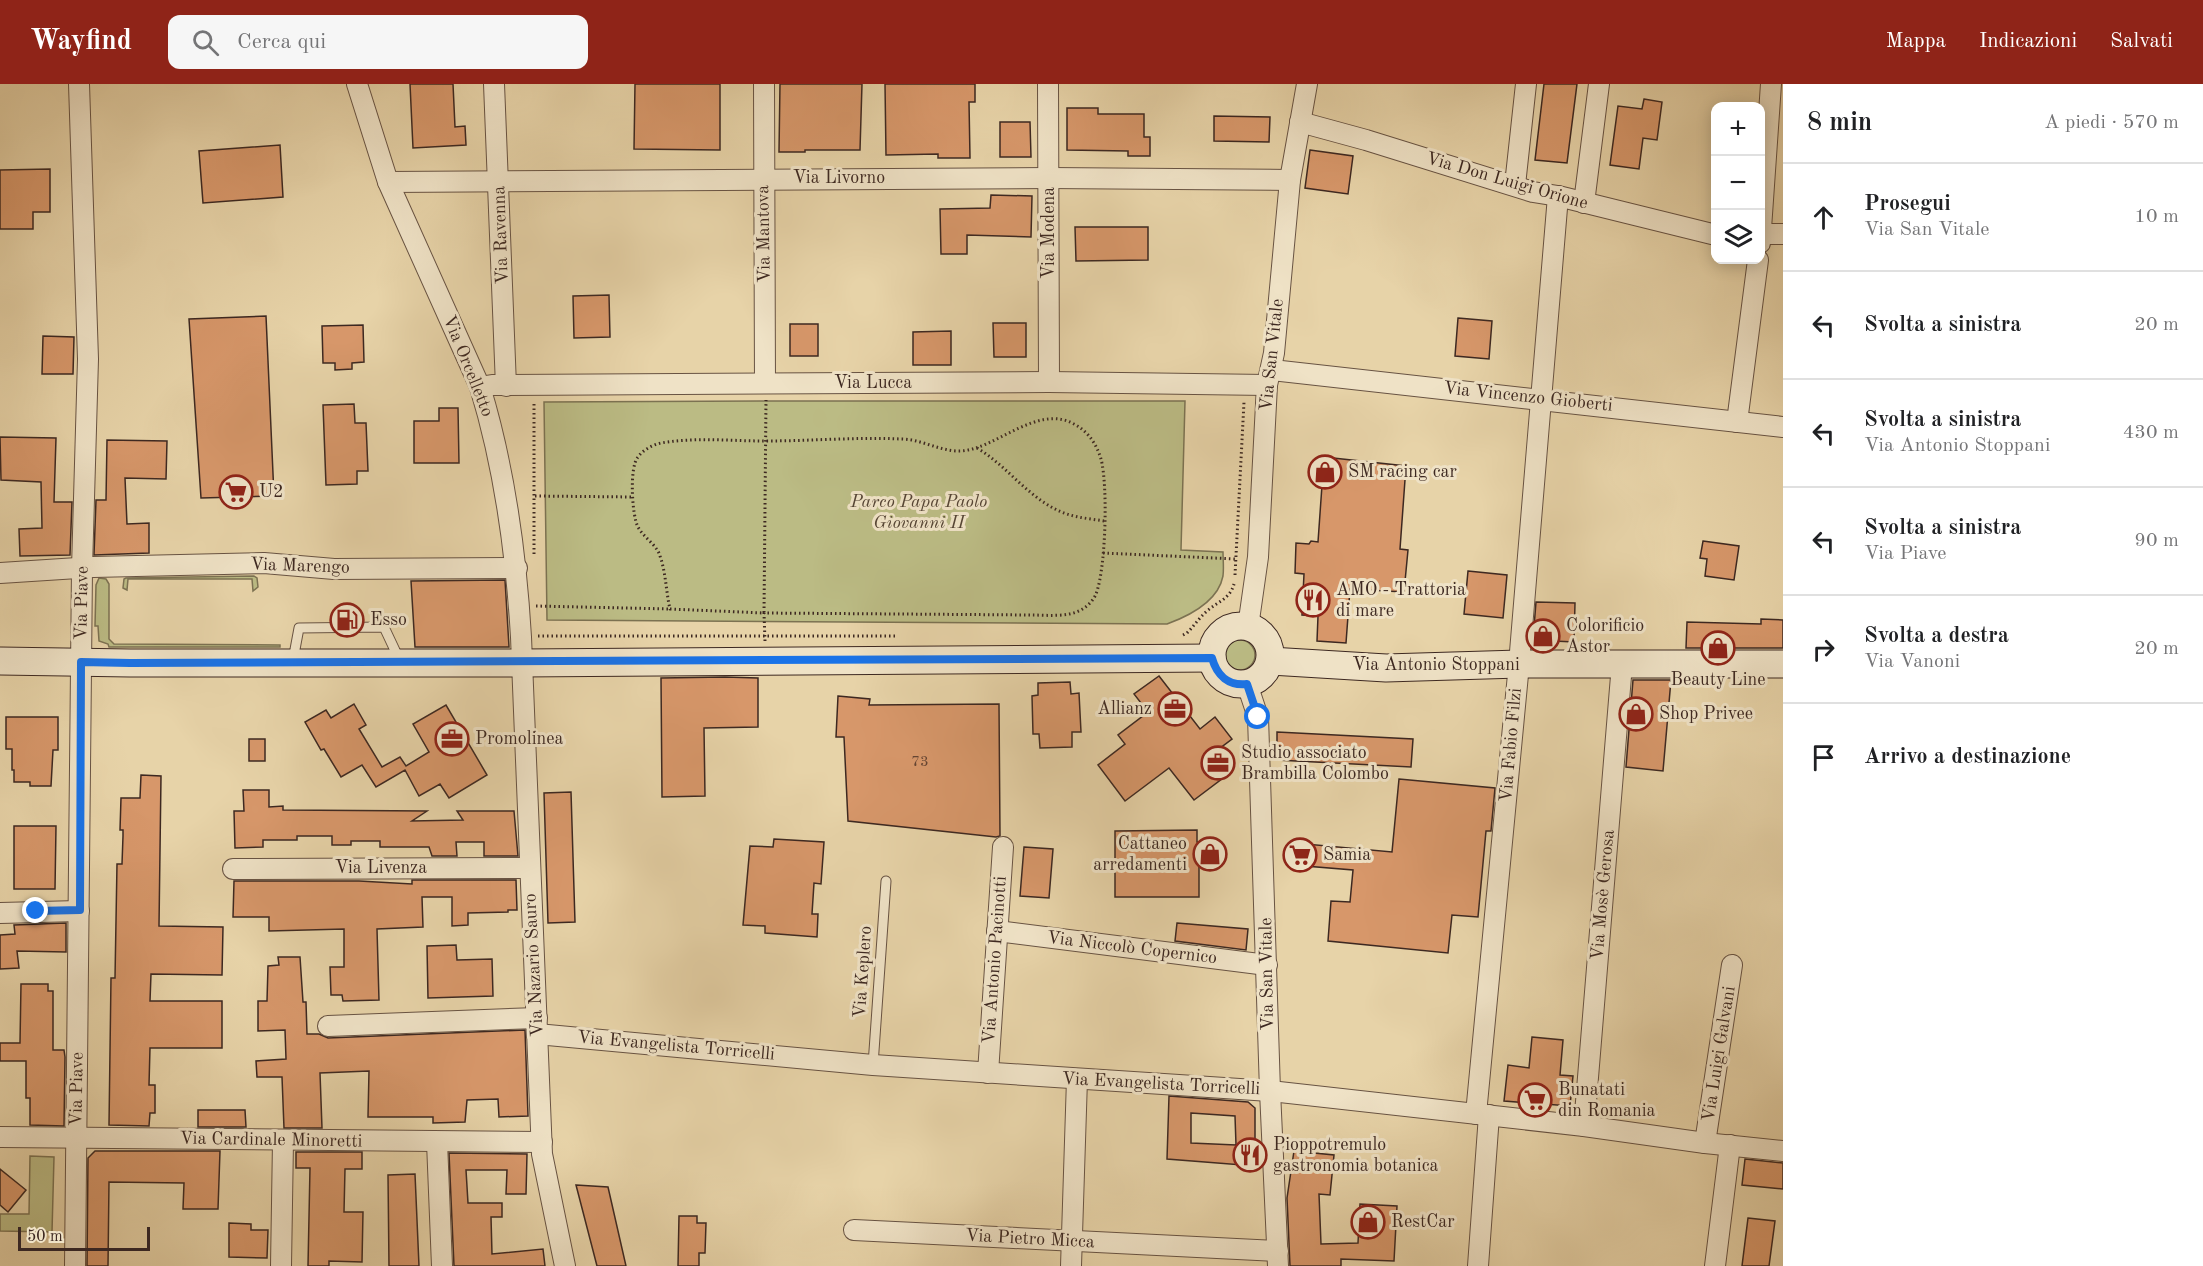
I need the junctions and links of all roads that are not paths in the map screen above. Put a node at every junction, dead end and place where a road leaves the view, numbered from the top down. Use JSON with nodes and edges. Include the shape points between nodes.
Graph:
{"nodes":[{"id":1,"x":79,"y":84,"type":"edge"},
{"id":2,"x":357,"y":84,"type":"edge"},
{"id":3,"x":494,"y":84,"type":"edge"},
{"id":4,"x":764,"y":84,"type":"edge"},
{"id":5,"x":1048,"y":84,"type":"edge"},
{"id":6,"x":1307,"y":84,"type":"edge"},
{"id":7,"x":1526,"y":84,"type":"edge"},
{"id":8,"x":1599,"y":84,"type":"edge"},
{"id":9,"x":1771,"y":84,"type":"edge"},
{"id":10,"x":1300,"y":122,"type":"junction"},
{"id":11,"x":763,"y":178,"type":"junction"},
{"id":12,"x":1049,"y":178,"type":"junction"},
{"id":13,"x":1290,"y":180,"type":"junction"},
{"id":14,"x":499,"y":181,"type":"junction"},
{"id":15,"x":388,"y":182,"type":"junction"},
{"id":16,"x":1515,"y":185,"type":"junction"},
{"id":17,"x":1558,"y":196,"type":"junction"},
{"id":18,"x":1584,"y":203,"type":"junction"},
{"id":19,"x":1763,"y":210,"type":"edge"},
{"id":20,"x":1711,"y":234,"type":"edge"},
{"id":21,"x":1783,"y":234,"type":"edge"},
{"id":22,"x":1765,"y":236,"type":"edge"},
{"id":23,"x":1757,"y":264,"type":"edge"},
{"id":24,"x":1269,"y":377,"type":"junction"},
{"id":25,"x":1049,"y":382,"type":"junction"},
{"id":26,"x":774,"y":383,"type":"junction"},
{"id":27,"x":480,"y":387,"type":"junction"},
{"id":28,"x":506,"y":387,"type":"junction"},
{"id":29,"x":1541,"y":398,"type":"junction"},
{"id":30,"x":1737,"y":422,"type":"junction"},
{"id":31,"x":1783,"y":427,"type":"edge"},
{"id":32,"x":82,"y":568,"type":"junction"},
{"id":33,"x":517,"y":568,"type":"junction"},
{"id":34,"x":0,"y":573,"type":"edge"},
{"id":35,"x":1248,"y":627,"type":"junction"},
{"id":36,"x":1212,"y":658,"type":"junction"},
{"id":37,"x":0,"y":661,"type":"edge"},
{"id":38,"x":1270,"y":661,"type":"junction"},
{"id":39,"x":81,"y":662,"type":"junction"},
{"id":40,"x":293,"y":663,"type":"junction"},
{"id":41,"x":401,"y":663,"type":"junction"},
{"id":42,"x":521,"y":663,"type":"junction"},
{"id":43,"x":1519,"y":664,"type":"junction"},
{"id":44,"x":1622,"y":664,"type":"junction"},
{"id":45,"x":1783,"y":664,"type":"edge"},
{"id":46,"x":1247,"y":684,"type":"junction"},
{"id":47,"x":1003,"y":847,"type":"dead end"},
{"id":48,"x":530,"y":868,"type":"junction"},
{"id":49,"x":233,"y":869,"type":"dead end"},
{"id":50,"x":886,"y":882,"type":"dead end"},
{"id":51,"x":80,"y":910,"type":"junction"},
{"id":52,"x":0,"y":913,"type":"edge"},
{"id":53,"x":997,"y":931,"type":"junction"},
{"id":54,"x":1267,"y":965,"type":"junction"},
{"id":55,"x":1732,"y":965,"type":"dead end"},
{"id":56,"x":328,"y":1026,"type":"dead end"},
{"id":57,"x":537,"y":1026,"type":"junction"},
{"id":58,"x":873,"y":1065,"type":"junction"},
{"id":59,"x":988,"y":1073,"type":"junction"},
{"id":60,"x":1077,"y":1079,"type":"junction"},
{"id":61,"x":1270,"y":1091,"type":"junction"},
{"id":62,"x":1483,"y":1114,"type":"junction"},
{"id":63,"x":1584,"y":1126,"type":"junction"},
{"id":64,"x":0,"y":1137,"type":"edge"},
{"id":65,"x":76,"y":1138,"type":"junction"},
{"id":66,"x":283,"y":1141,"type":"junction"},
{"id":67,"x":437,"y":1142,"type":"junction"},
{"id":68,"x":542,"y":1142,"type":"junction"},
{"id":69,"x":1705,"y":1143,"type":"junction"},
{"id":70,"x":1730,"y":1145,"type":"junction"},
{"id":71,"x":1783,"y":1151,"type":"edge"},
{"id":72,"x":854,"y":1230,"type":"dead end"},
{"id":73,"x":1072,"y":1241,"type":"junction"},
{"id":74,"x":1278,"y":1259,"type":"edge"},
{"id":75,"x":75,"y":1266,"type":"edge"},
{"id":76,"x":281,"y":1266,"type":"edge"},
{"id":77,"x":442,"y":1266,"type":"edge"},
{"id":78,"x":565,"y":1266,"type":"edge"},
{"id":79,"x":1071,"y":1266,"type":"edge"},
{"id":80,"x":1478,"y":1266,"type":"edge"},
{"id":81,"x":1715,"y":1266,"type":"edge"}],
"edges":[{"from":1,"to":32,"type":"street","name":"Via Piave","via":[[88,359]]},
{"from":2,"to":15,"type":"street","name":"Via Orcelletto"},
{"from":3,"to":14,"type":"street","name":"Via Ravenna"},
{"from":4,"to":11,"type":"street","name":"Via Mantova"},
{"from":5,"to":12,"type":"street","name":"Via Modena"},
{"from":6,"to":10,"type":"street","name":"Via San Vitale"},
{"from":7,"to":16,"type":"street"},
{"from":8,"to":18,"type":"street"},
{"from":9,"to":19,"type":"street"},
{"from":10,"to":13,"type":"street","name":"Via San Vitale"},
{"from":10,"to":16,"type":"street","name":"Via Don Luigi Orione"},
{"from":11,"to":12,"type":"street","name":"Via Livorno"},
{"from":11,"to":14,"type":"street","name":"Via Livorno"},
{"from":11,"to":26,"type":"street","name":"Via Mantova"},
{"from":12,"to":13,"type":"street","name":"Via Livorno"},
{"from":12,"to":25,"type":"street","name":"Via Modena"},
{"from":13,"to":24,"type":"street","name":"Via San Vitale"},
{"from":14,"to":15,"type":"street","name":"Via Livorno"},
{"from":14,"to":28,"type":"street","name":"Via Ravenna"},
{"from":15,"to":27,"type":"street","name":"Via Orcelletto"},
{"from":16,"to":17,"type":"street","name":"Via Don Luigi Orione"},
{"from":17,"to":18,"type":"street","name":"Via Don Luigi Orione"},
{"from":17,"to":29,"type":"street","name":"Via Fabio Filzi"},
{"from":18,"to":20,"type":"street","name":"Via Don Luigi Orione"},
{"from":21,"to":22,"type":"street"},
{"from":23,"to":30,"type":"street"},
{"from":24,"to":25,"type":"street","name":"Via Lucca"},
{"from":24,"to":29,"type":"street","name":"Via Vincenzo Gioberti"},
{"from":24,"to":35,"type":"street","name":"Via San Vitale","via":[[1258,557]]},
{"from":25,"to":26,"type":"street","name":"Via Lucca"},
{"from":26,"to":28,"type":"street","name":"Via Lucca"},
{"from":27,"to":28,"type":"street","name":"Via Lucca"},
{"from":27,"to":33,"type":"street","name":"Via Orcelletto","via":[[504,480]]},
{"from":29,"to":30,"type":"street","name":"Via Vincenzo Gioberti"},
{"from":29,"to":43,"type":"street","name":"Via Fabio Filzi"},
{"from":30,"to":31,"type":"street","name":"Via Vincenzo Gioberti"},
{"from":32,"to":33,"type":"street","name":"Via Marengo","via":[[284,563],[334,569]]},
{"from":32,"to":34,"type":"street","name":"Via Marengo"},
{"from":32,"to":39,"type":"street","name":"Via Piave"},
{"from":33,"to":42,"type":"street","name":"Via Orcelletto"},
{"from":35,"to":36,"type":"street","via":[[1222,633]]},
{"from":35,"to":38,"type":"street","via":[[1267,641]]},
{"from":36,"to":42,"type":"street","via":[[765,649]]},
{"from":36,"to":46,"type":"street","via":[[1219,675],[1235,684]]},
{"from":37,"to":39,"type":"street"},
{"from":38,"to":43,"type":"street","name":"Via Antonio Stoppani","via":[[1386,668]]},
{"from":38,"to":46,"type":"street","via":[[1259,678]]},
{"from":39,"to":40,"type":"street"},
{"from":39,"to":51,"type":"street","name":"Via Piave"},
{"from":40,"to":41,"type":"street"},
{"from":40,"to":41,"type":"lane","via":[[299,628],[384,627]]},
{"from":41,"to":42,"type":"street"},
{"from":42,"to":48,"type":"street","name":"Via Nazario Sauro"},
{"from":43,"to":44,"type":"street","name":"Via Antonio Stoppani"},
{"from":43,"to":62,"type":"street","name":"Via Fabio Filzi"},
{"from":44,"to":45,"type":"street","name":"Via Antonio Stoppani"},
{"from":44,"to":63,"type":"street","name":"Via Mosè Gerosa"},
{"from":46,"to":54,"type":"street","name":"Via San Vitale","via":[[1258,717]]},
{"from":47,"to":53,"type":"street","name":"Via Antonio Pacinotti"},
{"from":48,"to":49,"type":"street","name":"Via Livenza"},
{"from":48,"to":57,"type":"street","name":"Via Nazario Sauro"},
{"from":50,"to":58,"type":"lane","name":"Via Keplero"},
{"from":51,"to":52,"type":"street"},
{"from":51,"to":65,"type":"street","name":"Via Piave"},
{"from":53,"to":54,"type":"street","name":"Via Niccolò Copernico"},
{"from":53,"to":59,"type":"street","name":"Via Antonio Pacinotti"},
{"from":54,"to":61,"type":"street","name":"Via San Vitale"},
{"from":55,"to":69,"type":"street","name":"Via Luigi Galvani"},
{"from":56,"to":57,"type":"street","name":"Via Evangelista Torricelli"},
{"from":57,"to":58,"type":"street","name":"Via Evangelista Torricelli"},
{"from":57,"to":68,"type":"street","name":"Via Nazario Sauro"},
{"from":58,"to":59,"type":"street","name":"Via Evangelista Torricelli"},
{"from":59,"to":60,"type":"street","name":"Via Evangelista Torricelli"},
{"from":60,"to":61,"type":"street","name":"Via Evangelista Torricelli"},
{"from":60,"to":73,"type":"street"},
{"from":61,"to":62,"type":"street","name":"Via Evangelista Torricelli"},
{"from":61,"to":74,"type":"street","name":"Via San Vitale"},
{"from":62,"to":63,"type":"street","name":"Via Evangelista Torricelli"},
{"from":62,"to":80,"type":"street","name":"Via Fabio Filzi"},
{"from":63,"to":69,"type":"street","name":"Via Evangelista Torricelli"},
{"from":64,"to":65,"type":"street","name":"Via Cardinale Minoretti"},
{"from":65,"to":66,"type":"street","name":"Via Cardinale Minoretti"},
{"from":65,"to":75,"type":"street","name":"Via Piave"},
{"from":66,"to":67,"type":"street","name":"Via Cardinale Minoretti"},
{"from":66,"to":76,"type":"street"},
{"from":67,"to":68,"type":"street","name":"Via Cardinale Minoretti"},
{"from":67,"to":77,"type":"street"},
{"from":68,"to":78,"type":"street","name":"Via Nazario Sauro"},
{"from":69,"to":70,"type":"street","name":"Via Evangelista Torricelli"},
{"from":70,"to":71,"type":"street","name":"Via Evangelista Torricelli"},
{"from":70,"to":81,"type":"street"},
{"from":72,"to":73,"type":"street","name":"Via Pietro Micca"},
{"from":73,"to":74,"type":"street","name":"Via Pietro Micca"},
{"from":73,"to":79,"type":"street"}]}
